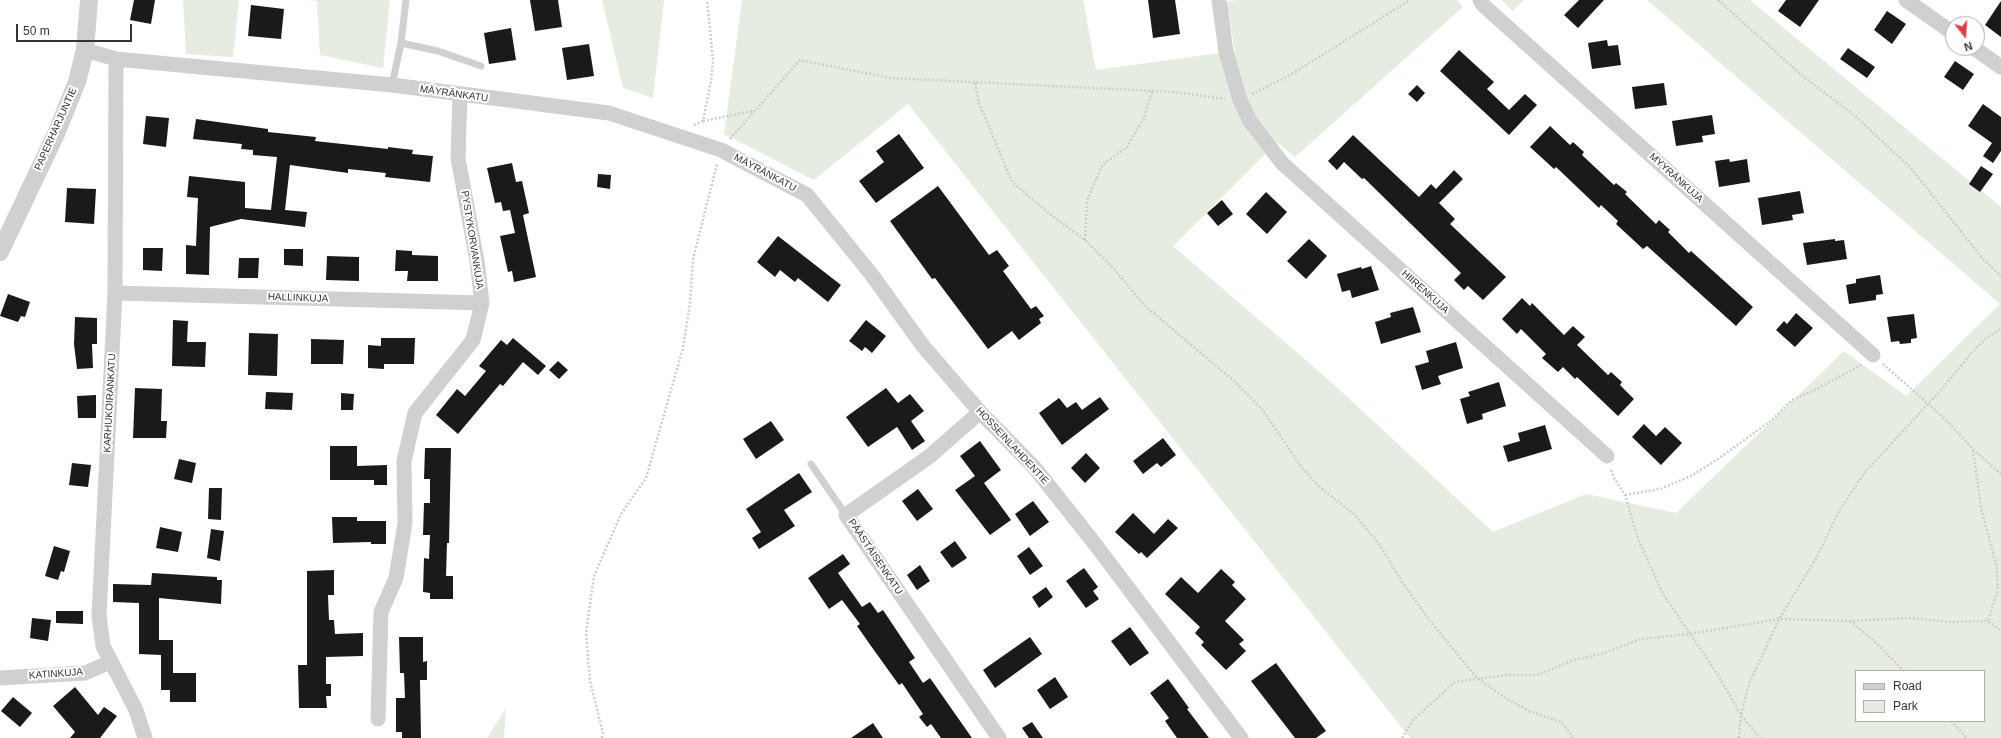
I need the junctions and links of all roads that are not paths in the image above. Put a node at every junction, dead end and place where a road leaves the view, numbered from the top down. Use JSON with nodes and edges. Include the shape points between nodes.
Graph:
{"nodes":[{"id":1,"x":89,"y":0,"type":"edge"},
{"id":2,"x":406,"y":0,"type":"edge"},
{"id":3,"x":1219,"y":0,"type":"edge"},
{"id":4,"x":1480,"y":0,"type":"edge"},
{"id":5,"x":1906,"y":0,"type":"edge"},
{"id":6,"x":1945,"y":27,"type":"edge"},
{"id":7,"x":401,"y":43,"type":"junction"},
{"id":8,"x":85,"y":50,"type":"junction"},
{"id":9,"x":1985,"y":56,"type":"edge"},
{"id":10,"x":116,"y":59,"type":"junction"},
{"id":11,"x":481,"y":66,"type":"dead end"},
{"id":12,"x":2001,"y":67,"type":"edge"},
{"id":13,"x":392,"y":85,"type":"junction"},
{"id":14,"x":460,"y":95,"type":"junction"},
{"id":15,"x":807,"y":195,"type":"joint"},
{"id":16,"x":0,"y":252,"type":"edge"},
{"id":17,"x":115,"y":293,"type":"junction"},
{"id":18,"x":482,"y":303,"type":"junction"},
{"id":19,"x":1873,"y":355,"type":"road end"},
{"id":20,"x":980,"y":412,"type":"junction"},
{"id":21,"x":1606,"y":456,"type":"road end"},
{"id":22,"x":812,"y":464,"type":"dead end"},
{"id":23,"x":846,"y":515,"type":"junction"},
{"id":24,"x":110,"y":662,"type":"junction"},
{"id":25,"x":0,"y":678,"type":"edge"},
{"id":26,"x":378,"y":719,"type":"dead end"},
{"id":27,"x":145,"y":738,"type":"edge"},
{"id":28,"x":999,"y":738,"type":"edge"},
{"id":29,"x":1241,"y":738,"type":"edge"}],
"edges":[{"from":1,"to":8,"type":"street","name":"PAPERHARJUNTIE"},
{"from":2,"to":7,"type":"lane"},
{"from":3,"to":21,"type":"street","name":"HIIRENKUJA","via":[[1226,52],[1240,100],[1250,121],[1282,163]]},
{"from":4,"to":19,"type":"street","name":"MYYRÄNKUJA"},
{"from":5,"to":6,"type":"street"},
{"from":7,"to":11,"type":"lane","via":[[438,51]]},
{"from":7,"to":13,"type":"lane"},
{"from":8,"to":10,"type":"street","name":"MÄYRÄNKATU"},
{"from":8,"to":16,"type":"street","name":"PAPERHARJUNTIE","via":[[77,82],[58,128]]},
{"from":9,"to":12,"type":"street"},
{"from":10,"to":13,"type":"street","name":"MÄYRÄNKATU"},
{"from":10,"to":17,"type":"street","name":"KARHUKOIRANKATU"},
{"from":13,"to":14,"type":"street","name":"MÄYRÄNKATU"},
{"from":14,"to":15,"type":"street","name":"MÄYRÄNKATU","via":[[609,113],[721,150]]},
{"from":14,"to":18,"type":"street","name":"PYSTYKORVANKUJA","via":[[458,158]]},
{"from":15,"to":20,"type":"street","name":"HOSSEINLAHDENTIE","via":[[872,275],[923,346]]},
{"from":17,"to":18,"type":"street","name":"HALLINKUJA"},
{"from":17,"to":24,"type":"street","name":"KARHUKOIRANKATU","via":[[99,615],[103,646]]},
{"from":18,"to":26,"type":"street","name":"PYSTYKORVANKUJA","via":[[473,340],[415,413],[404,461],[405,523],[396,578],[381,612]]},
{"from":20,"to":23,"type":"street","name":"PÄÄSTÄISENKATU","via":[[930,456]]},
{"from":20,"to":29,"type":"street","name":"HOSSEINLAHDENTIE","via":[[1034,466]]},
{"from":22,"to":23,"type":"lane"},
{"from":23,"to":28,"type":"street","name":"PÄÄSTÄISENKATU"},
{"from":24,"to":25,"type":"street","name":"KATINKUJA","via":[[85,673]]},
{"from":24,"to":27,"type":"street","name":"KARHUKOIRANKATU","via":[[136,710]]}]}
